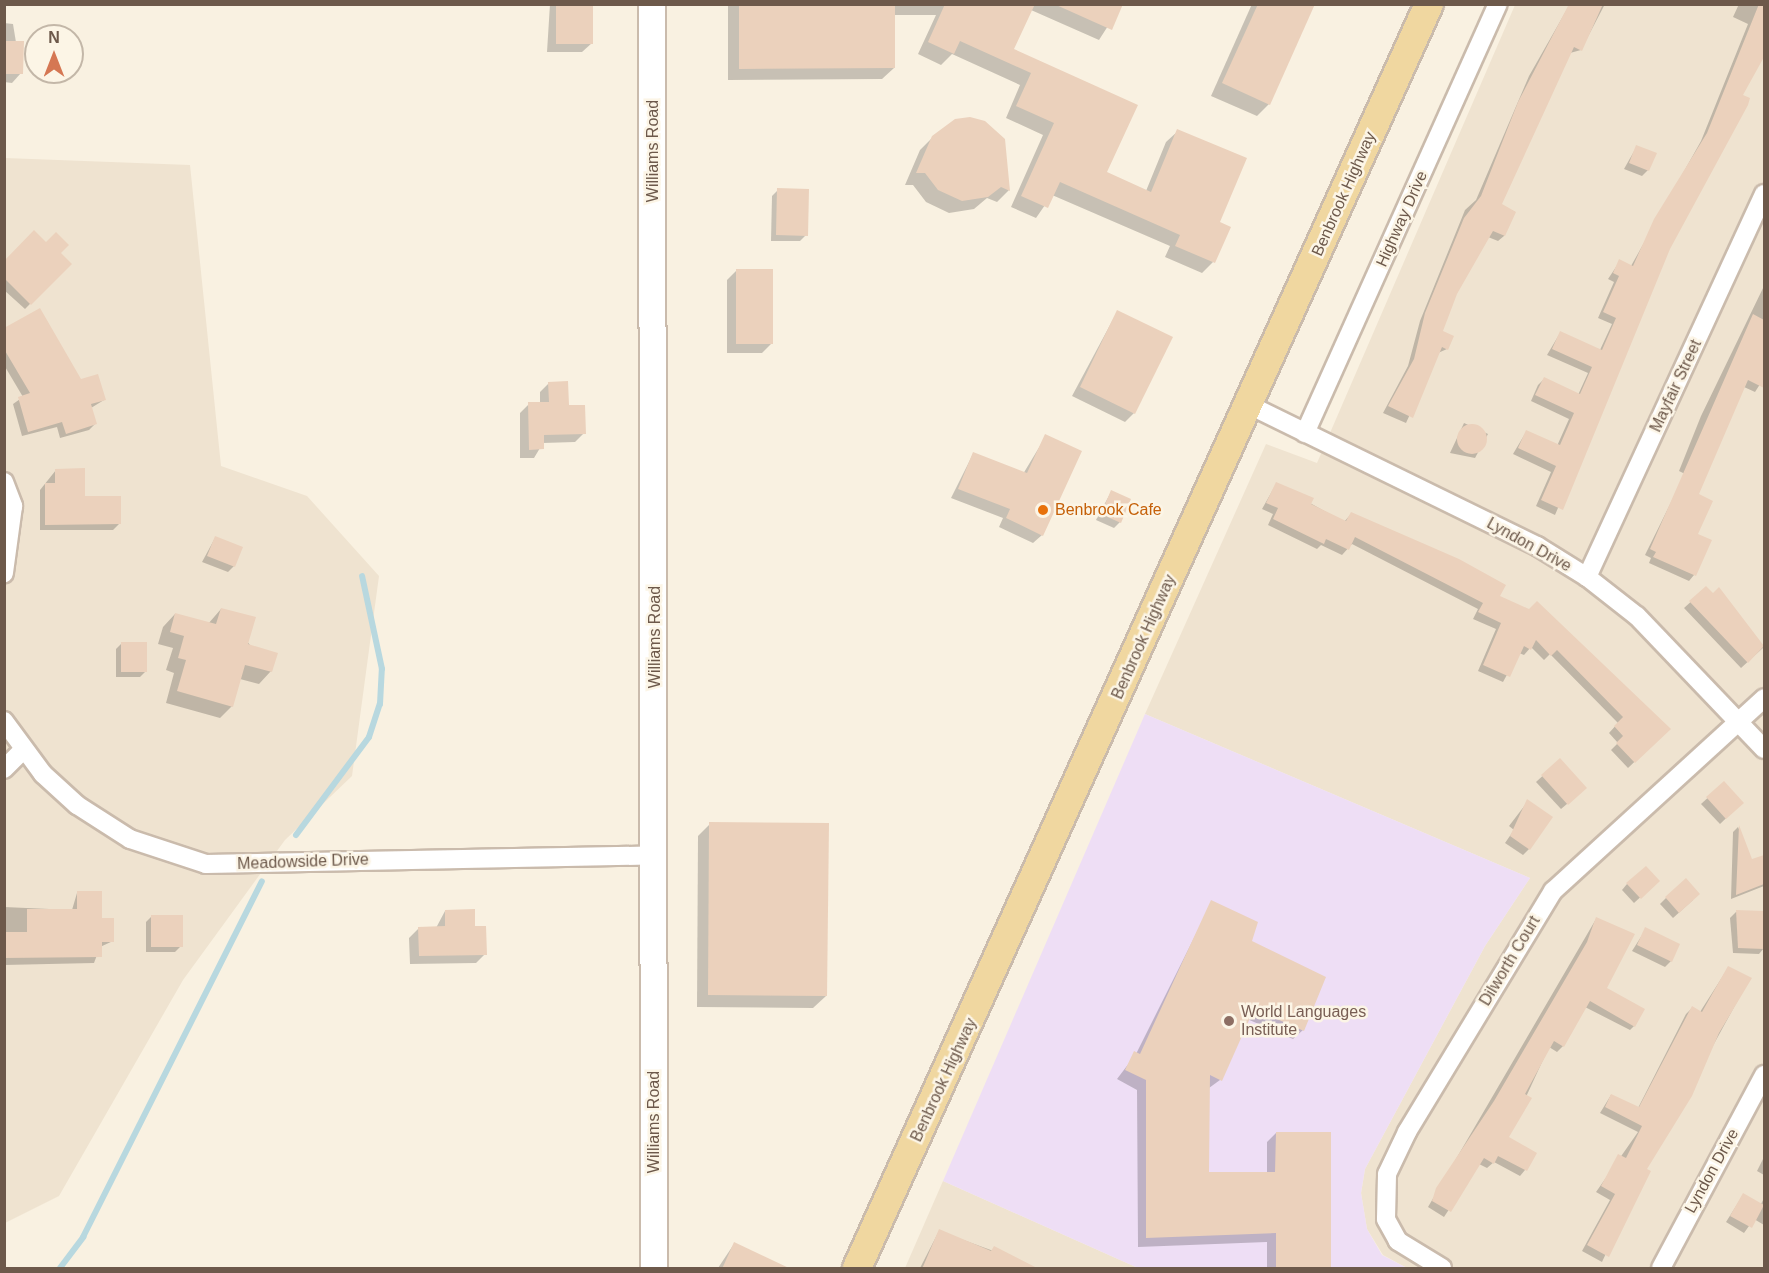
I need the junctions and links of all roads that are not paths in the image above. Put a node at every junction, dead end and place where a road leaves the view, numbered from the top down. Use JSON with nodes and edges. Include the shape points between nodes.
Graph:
{"nodes":[{"id":1,"x":652,"y":4,"type":"edge"},
{"id":2,"x":1429,"y":4,"type":"edge"},
{"id":3,"x":1498,"y":4,"type":"edge"},
{"id":4,"x":1764,"y":194,"type":"edge"},
{"id":5,"x":1248,"y":405,"type":"junction"},
{"id":6,"x":1305,"y":433,"type":"junction"},
{"id":7,"x":4,"y":482,"type":"edge"},
{"id":8,"x":4,"y":573,"type":"edge"},
{"id":9,"x":1587,"y":578,"type":"junction"},
{"id":10,"x":1764,"y":698,"type":"edge"},
{"id":11,"x":4,"y":721,"type":"edge"},
{"id":12,"x":1739,"y":724,"type":"junction"},
{"id":13,"x":1764,"y":749,"type":"edge"},
{"id":14,"x":23,"y":750,"type":"junction"},
{"id":15,"x":4,"y":769,"type":"edge"},
{"id":16,"x":656,"y":855,"type":"junction"},
{"id":17,"x":1764,"y":1075,"type":"edge"},
{"id":18,"x":654,"y":1269,"type":"edge"},
{"id":19,"x":857,"y":1269,"type":"edge"},
{"id":20,"x":1442,"y":1269,"type":"edge"},
{"id":21,"x":1661,"y":1269,"type":"edge"}],
"edges":[{"from":1,"to":16,"type":"street","name":"Williams Road"},
{"from":2,"to":5,"type":"main road","name":"Benbrook Highway"},
{"from":3,"to":6,"type":"street","name":"Highway Drive"},
{"from":4,"to":9,"type":"street","name":"Mayfair Street"},
{"from":5,"to":6,"type":"street","name":"Lyndon Drive"},
{"from":5,"to":19,"type":"main road","name":"Benbrook Highway"},
{"from":6,"to":9,"type":"street","name":"Lyndon Drive","via":[[1538,546]]},
{"from":7,"to":8,"type":"street","via":[[14,507],[14,534]]},
{"from":9,"to":12,"type":"street","name":"Lyndon Drive","via":[[1637,616]]},
{"from":10,"to":12,"type":"street","name":"Dilworth Court"},
{"from":11,"to":14,"type":"street","name":"Meadowside Drive"},
{"from":12,"to":13,"type":"street","name":"Lyndon Drive"},
{"from":12,"to":20,"type":"street","name":"Dilworth Court","via":[[1552,891],[1407,1132],[1387,1174],[1386,1219],[1398,1241]]},
{"from":14,"to":15,"type":"street"},
{"from":14,"to":16,"type":"street","name":"Meadowside Drive","via":[[77,805],[130,839],[206,864]]},
{"from":16,"to":18,"type":"street","name":"Williams Road"},
{"from":17,"to":21,"type":"street","name":"Lyndon Drive"}]}
